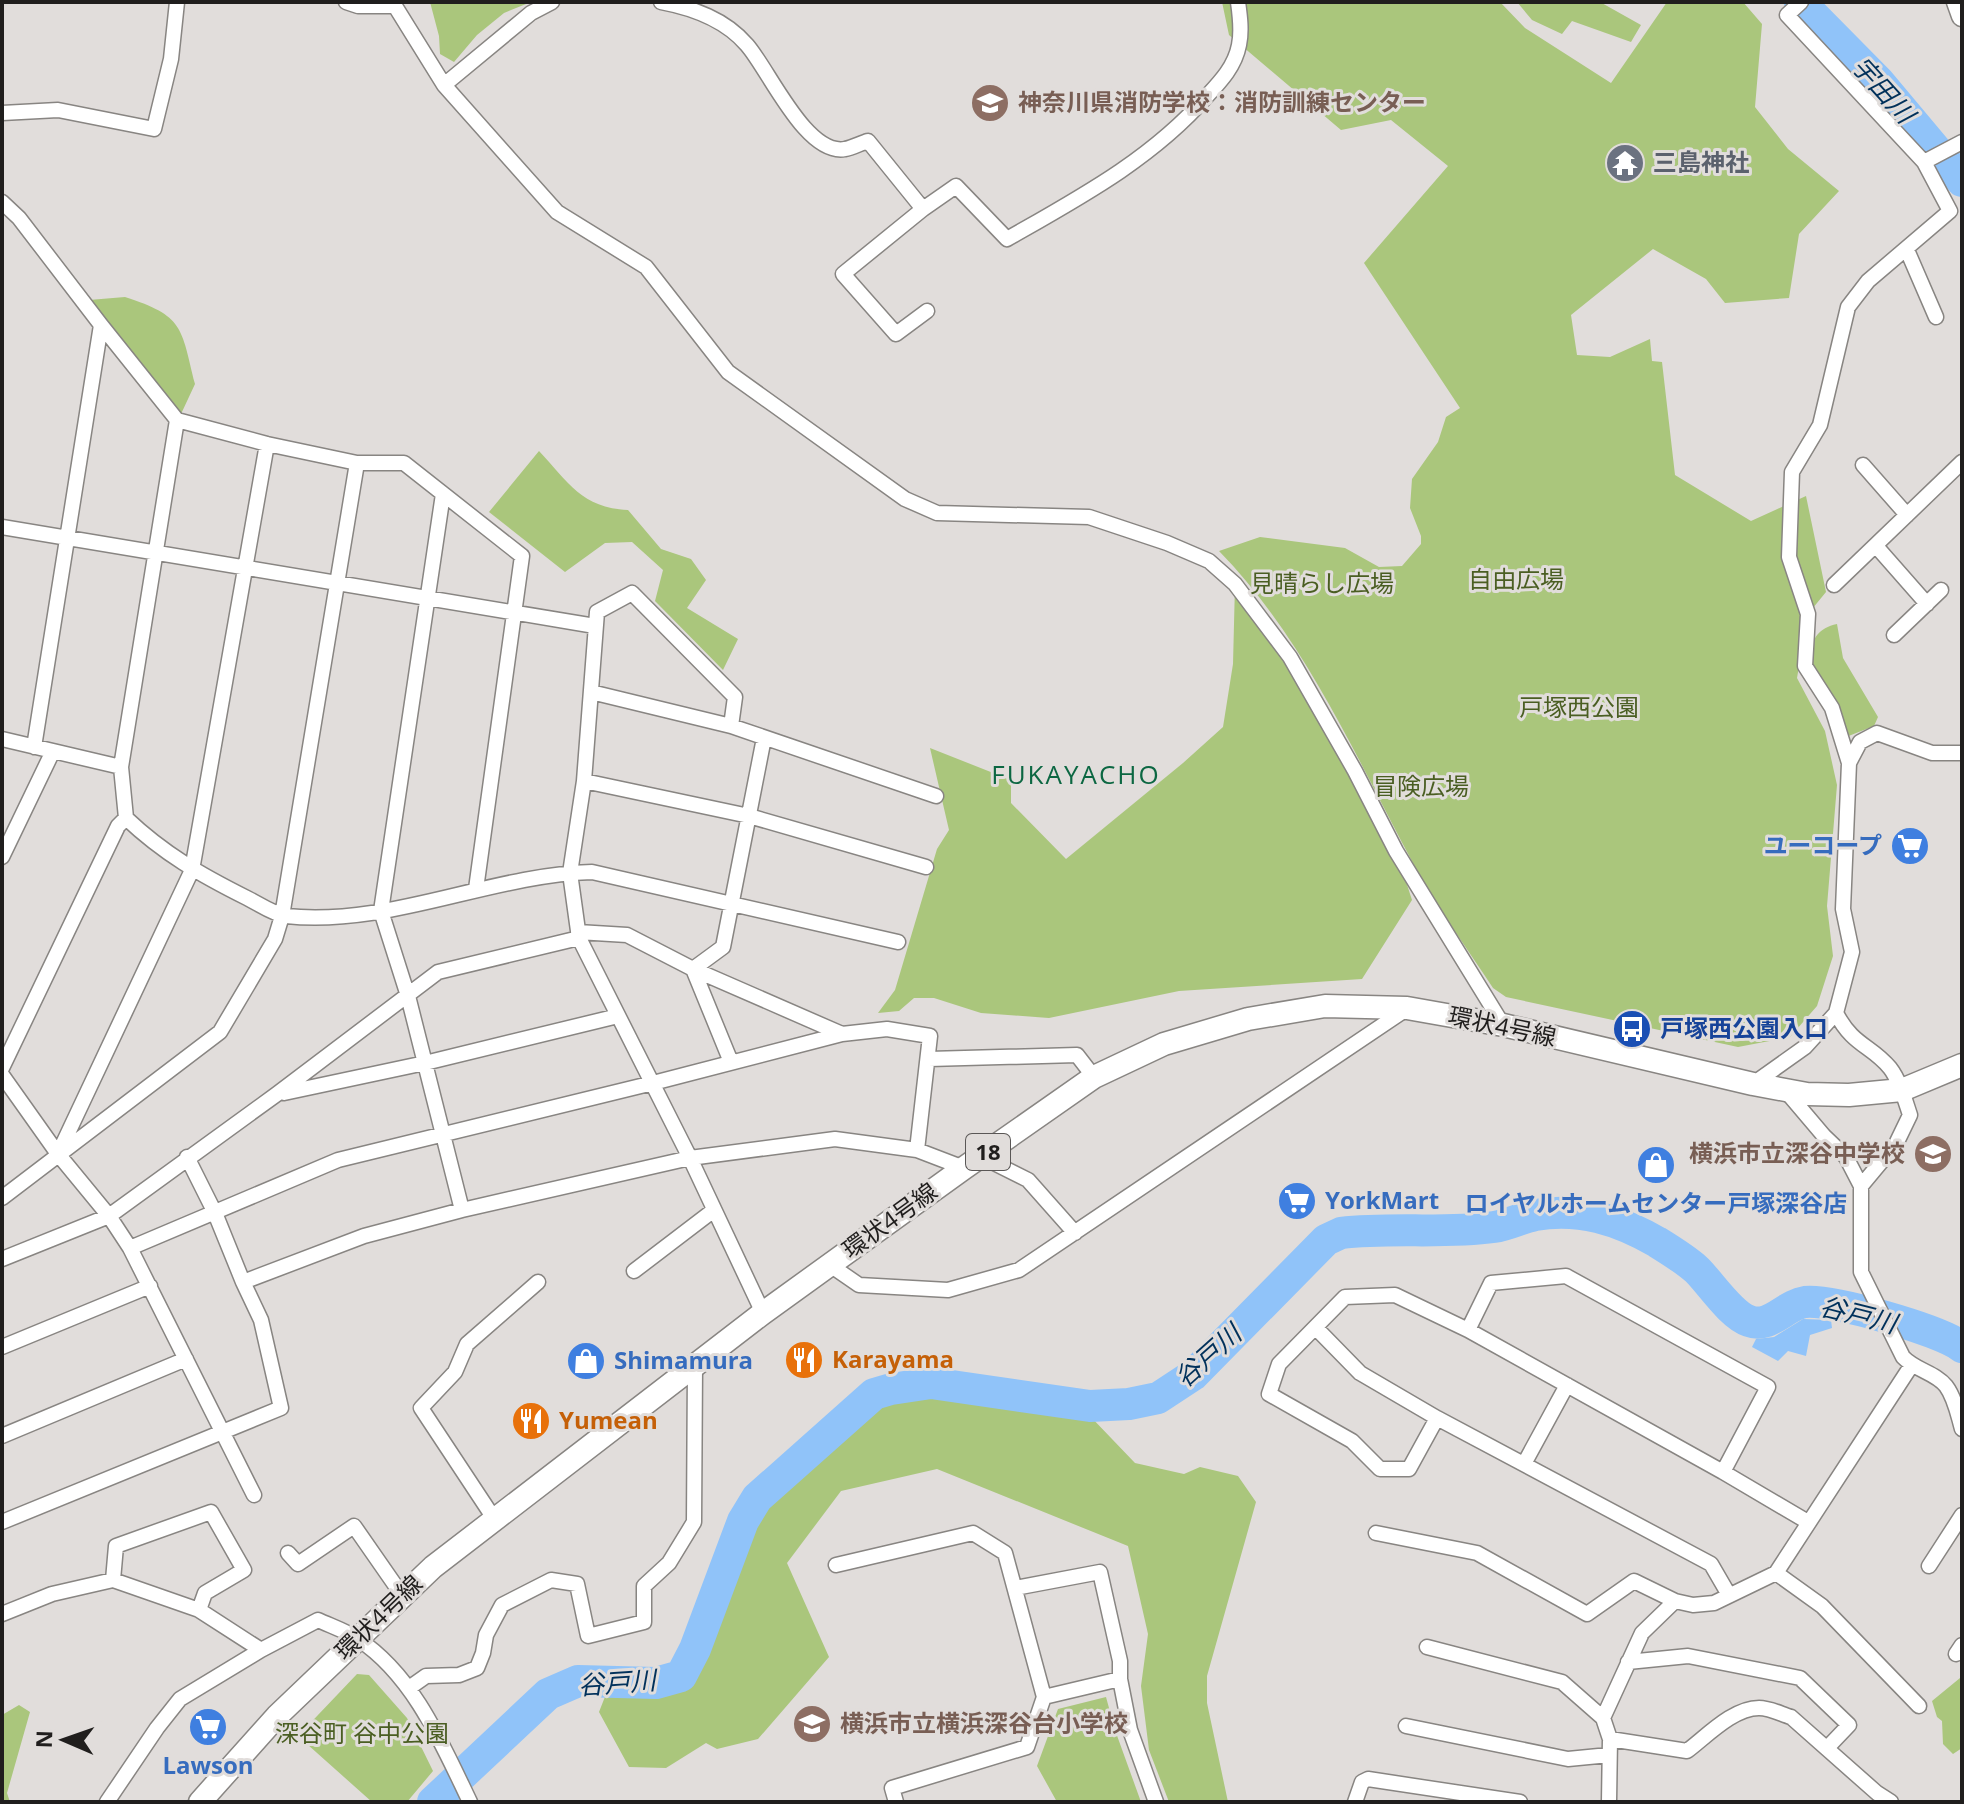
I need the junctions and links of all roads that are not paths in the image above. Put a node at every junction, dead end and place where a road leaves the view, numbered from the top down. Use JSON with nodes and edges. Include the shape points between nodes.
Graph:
{"nodes":[{"id":1,"x":177,"y":2,"type":"edge"},
{"id":2,"x":346,"y":2,"type":"edge"},
{"id":3,"x":552,"y":2,"type":"edge"},
{"id":4,"x":661,"y":2,"type":"edge"},
{"id":5,"x":1238,"y":2,"type":"edge"},
{"id":6,"x":1801,"y":2,"type":"edge"},
{"id":7,"x":1957,"y":2,"type":"edge"},
{"id":8,"x":1962,"y":16,"type":"edge"},
{"id":9,"x":444,"y":85,"type":"junction"},
{"id":10,"x":2,"y":113,"type":"edge"},
{"id":11,"x":1958,"y":144,"type":"edge"},
{"id":12,"x":1927,"y":160,"type":"junction"},
{"id":13,"x":2,"y":202,"type":"edge"},
{"id":14,"x":923,"y":209,"type":"junction"},
{"id":15,"x":1907,"y":250,"type":"junction"},
{"id":16,"x":927,"y":311,"type":"dead end"},
{"id":17,"x":1936,"y":317,"type":"dead end"},
{"id":18,"x":101,"y":325,"type":"junction"},
{"id":19,"x":177,"y":420,"type":"junction"},
{"id":20,"x":267,"y":444,"type":"junction"},
{"id":21,"x":1962,"y":462,"type":"edge"},
{"id":22,"x":357,"y":463,"type":"junction"},
{"id":23,"x":1863,"y":465,"type":"dead end"},
{"id":24,"x":443,"y":494,"type":"junction"},
{"id":25,"x":1907,"y":515,"type":"junction"},
{"id":26,"x":2,"y":527,"type":"edge"},
{"id":27,"x":67,"y":537,"type":"junction"},
{"id":28,"x":1876,"y":546,"type":"junction"},
{"id":29,"x":155,"y":552,"type":"junction"},
{"id":30,"x":246,"y":567,"type":"junction"},
{"id":31,"x":337,"y":582,"type":"junction"},
{"id":32,"x":1834,"y":585,"type":"dead end"},
{"id":33,"x":1941,"y":590,"type":"dead end"},
{"id":34,"x":428,"y":598,"type":"junction"},
{"id":35,"x":1927,"y":604,"type":"junction"},
{"id":36,"x":514,"y":612,"type":"junction"},
{"id":37,"x":595,"y":626,"type":"junction"},
{"id":38,"x":1894,"y":635,"type":"dead end"},
{"id":39,"x":591,"y":692,"type":"junction"},
{"id":40,"x":731,"y":726,"type":"junction"},
{"id":41,"x":764,"y":738,"type":"junction"},
{"id":42,"x":2,"y":739,"type":"edge"},
{"id":43,"x":34,"y":747,"type":"junction"},
{"id":44,"x":53,"y":751,"type":"junction"},
{"id":45,"x":1962,"y":753,"type":"edge"},
{"id":46,"x":1849,"y":763,"type":"junction"},
{"id":47,"x":121,"y":767,"type":"junction"},
{"id":48,"x":584,"y":781,"type":"junction"},
{"id":49,"x":936,"y":796,"type":"dead end"},
{"id":50,"x":749,"y":816,"type":"junction"},
{"id":51,"x":126,"y":818,"type":"junction"},
{"id":52,"x":2,"y":857,"type":"edge"},
{"id":53,"x":926,"y":867,"type":"dead end"},
{"id":54,"x":192,"y":870,"type":"junction"},
{"id":55,"x":570,"y":873,"type":"junction"},
{"id":56,"x":476,"y":889,"type":"junction"},
{"id":57,"x":733,"y":903,"type":"junction"},
{"id":58,"x":381,"y":911,"type":"junction"},
{"id":59,"x":282,"y":916,"type":"junction"},
{"id":60,"x":578,"y":935,"type":"junction"},
{"id":61,"x":898,"y":942,"type":"dead end"},
{"id":62,"x":693,"y":969,"type":"junction"},
{"id":63,"x":408,"y":996,"type":"junction"},
{"id":64,"x":1407,"y":1008,"type":"junction"},
{"id":65,"x":1836,"y":1013,"type":"junction"},
{"id":66,"x":618,"y":1016,"type":"junction"},
{"id":67,"x":1503,"y":1025,"type":"junction"},
{"id":68,"x":842,"y":1034,"type":"junction"},
{"id":69,"x":929,"y":1059,"type":"junction"},
{"id":70,"x":731,"y":1062,"type":"junction"},
{"id":71,"x":425,"y":1063,"type":"junction"},
{"id":72,"x":1962,"y":1065,"type":"edge"},
{"id":73,"x":2,"y":1068,"type":"edge"},
{"id":74,"x":2,"y":1075,"type":"edge"},
{"id":75,"x":1094,"y":1077,"type":"junction"},
{"id":76,"x":653,"y":1083,"type":"junction"},
{"id":77,"x":1753,"y":1084,"type":"junction"},
{"id":78,"x":1785,"y":1090,"type":"junction"},
{"id":79,"x":1902,"y":1090,"type":"junction"},
{"id":80,"x":277,"y":1094,"type":"junction"},
{"id":81,"x":441,"y":1135,"type":"junction"},
{"id":82,"x":917,"y":1150,"type":"junction"},
{"id":83,"x":58,"y":1154,"type":"junction"},
{"id":84,"x":187,"y":1157,"type":"junction"},
{"id":85,"x":690,"y":1158,"type":"junction"},
{"id":86,"x":973,"y":1162,"type":"junction"},
{"id":87,"x":1861,"y":1186,"type":"junction"},
{"id":88,"x":2,"y":1198,"type":"edge"},
{"id":89,"x":462,"y":1210,"type":"junction"},
{"id":90,"x":714,"y":1210,"type":"junction"},
{"id":91,"x":215,"y":1213,"type":"junction"},
{"id":92,"x":109,"y":1216,"type":"junction"},
{"id":93,"x":1075,"y":1233,"type":"junction"},
{"id":94,"x":130,"y":1248,"type":"junction"},
{"id":95,"x":2,"y":1259,"type":"edge"},
{"id":96,"x":830,"y":1265,"type":"junction"},
{"id":97,"x":634,"y":1271,"type":"dead end"},
{"id":98,"x":243,"y":1282,"type":"junction"},
{"id":99,"x":538,"y":1282,"type":"dead end"},
{"id":100,"x":150,"y":1286,"type":"junction"},
{"id":101,"x":763,"y":1313,"type":"junction"},
{"id":102,"x":1316,"y":1328,"type":"junction"},
{"id":103,"x":1468,"y":1330,"type":"junction"},
{"id":104,"x":2,"y":1347,"type":"edge"},
{"id":105,"x":186,"y":1359,"type":"junction"},
{"id":106,"x":695,"y":1366,"type":"junction"},
{"id":107,"x":1911,"y":1366,"type":"junction"},
{"id":108,"x":1567,"y":1385,"type":"junction"},
{"id":109,"x":1437,"y":1418,"type":"junction"},
{"id":110,"x":1962,"y":1429,"type":"edge"},
{"id":111,"x":223,"y":1431,"type":"junction"},
{"id":112,"x":2,"y":1436,"type":"edge"},
{"id":113,"x":1524,"y":1464,"type":"junction"},
{"id":114,"x":1723,"y":1472,"type":"junction"},
{"id":115,"x":254,"y":1495,"type":"dead end"},
{"id":116,"x":1962,"y":1515,"type":"edge"},
{"id":117,"x":495,"y":1520,"type":"junction"},
{"id":118,"x":2,"y":1522,"type":"edge"},
{"id":119,"x":1808,"y":1522,"type":"junction"},
{"id":120,"x":1376,"y":1533,"type":"dead end"},
{"id":121,"x":288,"y":1553,"type":"dead end"},
{"id":122,"x":836,"y":1565,"type":"dead end"},
{"id":123,"x":1929,"y":1566,"type":"dead end"},
{"id":124,"x":1776,"y":1573,"type":"junction"},
{"id":125,"x":113,"y":1580,"type":"junction"},
{"id":126,"x":1015,"y":1588,"type":"junction"},
{"id":127,"x":402,"y":1595,"type":"junction"},
{"id":128,"x":1729,"y":1595,"type":"junction"},
{"id":129,"x":1675,"y":1601,"type":"junction"},
{"id":130,"x":199,"y":1610,"type":"junction"},
{"id":131,"x":2,"y":1614,"type":"edge"},
{"id":132,"x":357,"y":1639,"type":"junction"},
{"id":133,"x":1427,"y":1647,"type":"dead end"},
{"id":134,"x":261,"y":1650,"type":"junction"},
{"id":135,"x":1628,"y":1662,"type":"junction"},
{"id":136,"x":1120,"y":1679,"type":"junction"},
{"id":137,"x":409,"y":1688,"type":"junction"},
{"id":138,"x":1044,"y":1697,"type":"junction"},
{"id":139,"x":1919,"y":1706,"type":"dead end"},
{"id":140,"x":1603,"y":1718,"type":"junction"},
{"id":141,"x":1406,"y":1726,"type":"dead end"},
{"id":142,"x":1610,"y":1739,"type":"junction"},
{"id":143,"x":1828,"y":1747,"type":"junction"},
{"id":144,"x":1609,"y":1755,"type":"junction"},
{"id":145,"x":1412,"y":1786,"type":"junction"},
{"id":146,"x":468,"y":1798,"type":"edge"},
{"id":147,"x":107,"y":1802,"type":"edge"},
{"id":148,"x":200,"y":1802,"type":"edge"},
{"id":149,"x":896,"y":1802,"type":"edge"},
{"id":150,"x":1156,"y":1802,"type":"edge"},
{"id":151,"x":1355,"y":1802,"type":"edge"},
{"id":152,"x":1406,"y":1802,"type":"edge"},
{"id":153,"x":1520,"y":1802,"type":"edge"},
{"id":154,"x":1609,"y":1802,"type":"edge"},
{"id":155,"x":1891,"y":1802,"type":"edge"}],
"edges":[{"from":1,"to":10,"type":"street","via":[[171,59],[154,129],[58,110]]},
{"from":2,"to":9,"type":"street","via":[[395,6]]},
{"from":3,"to":9,"type":"street","via":[[531,13]]},
{"from":4,"to":14,"type":"street","via":[[686,6],[721,22],[747,44],[809,133],[843,150],[868,141]]},
{"from":5,"to":14,"type":"street","via":[[1239,46],[1229,71],[1188,118],[1094,189],[1007,239],[956,186]]},
{"from":6,"to":12,"type":"street","via":[[1787,15]]},
{"from":7,"to":8,"type":"main road"},
{"from":9,"to":67,"type":"street","via":[[557,212],[646,267],[728,372],[905,499],[937,513],[1089,517],[1209,561],[1235,584],[1290,657],[1396,851]]},
{"from":11,"to":12,"type":"street"},
{"from":12,"to":15,"type":"street","via":[[1950,211]]},
{"from":13,"to":18,"type":"street"},
{"from":14,"to":16,"type":"street","via":[[843,274],[896,334]]},
{"from":15,"to":17,"type":"street"},
{"from":15,"to":46,"type":"street","via":[[1868,281],[1848,307],[1820,425],[1792,472],[1789,557],[1808,614],[1805,666],[1832,708]]},
{"from":18,"to":19,"type":"street"},
{"from":18,"to":27,"type":"street"},
{"from":19,"to":20,"type":"street"},
{"from":19,"to":29,"type":"street"},
{"from":20,"to":22,"type":"street"},
{"from":20,"to":30,"type":"street"},
{"from":21,"to":25,"type":"street"},
{"from":22,"to":24,"type":"street","via":[[404,463]]},
{"from":22,"to":31,"type":"street"},
{"from":23,"to":25,"type":"street"},
{"from":24,"to":34,"type":"street"},
{"from":24,"to":36,"type":"street","via":[[522,556]]},
{"from":25,"to":28,"type":"street"},
{"from":26,"to":27,"type":"street"},
{"from":27,"to":29,"type":"street"},
{"from":27,"to":43,"type":"street"},
{"from":28,"to":32,"type":"street"},
{"from":28,"to":35,"type":"street"},
{"from":29,"to":30,"type":"street"},
{"from":29,"to":47,"type":"street"},
{"from":30,"to":31,"type":"street"},
{"from":30,"to":54,"type":"street"},
{"from":31,"to":34,"type":"street"},
{"from":31,"to":59,"type":"street"},
{"from":33,"to":35,"type":"street"},
{"from":34,"to":36,"type":"street"},
{"from":34,"to":58,"type":"street"},
{"from":35,"to":38,"type":"street"},
{"from":36,"to":37,"type":"street"},
{"from":36,"to":56,"type":"street"},
{"from":37,"to":39,"type":"street"},
{"from":37,"to":40,"type":"street","via":[[597,612],[632,593],[735,697]]},
{"from":39,"to":40,"type":"street"},
{"from":39,"to":48,"type":"street"},
{"from":40,"to":41,"type":"street"},
{"from":41,"to":49,"type":"street"},
{"from":41,"to":50,"type":"street"},
{"from":42,"to":43,"type":"street"},
{"from":43,"to":44,"type":"street"},
{"from":44,"to":47,"type":"street"},
{"from":44,"to":52,"type":"street"},
{"from":45,"to":46,"type":"street","via":[[1932,753],[1877,733],[1860,742]]},
{"from":46,"to":65,"type":"street","via":[[1843,909],[1852,952]]},
{"from":47,"to":51,"type":"street"},
{"from":48,"to":50,"type":"street"},
{"from":48,"to":55,"type":"street"},
{"from":50,"to":53,"type":"street"},
{"from":50,"to":57,"type":"street"},
{"from":51,"to":54,"type":"street"},
{"from":51,"to":73,"type":"street"},
{"from":54,"to":59,"type":"street"},
{"from":54,"to":83,"type":"street"},
{"from":55,"to":56,"type":"street"},
{"from":55,"to":57,"type":"street","via":[[592,872]]},
{"from":55,"to":60,"type":"street"},
{"from":56,"to":58,"type":"street"},
{"from":57,"to":61,"type":"street"},
{"from":57,"to":62,"type":"street","via":[[723,947]]},
{"from":58,"to":59,"type":"street","via":[[328,918]]},
{"from":58,"to":63,"type":"street"},
{"from":59,"to":83,"type":"street","via":[[275,939],[220,1032]]},
{"from":60,"to":62,"type":"street","via":[[627,935]]},
{"from":60,"to":63,"type":"street","via":[[438,972]]},
{"from":60,"to":66,"type":"street"},
{"from":62,"to":68,"type":"street"},
{"from":62,"to":70,"type":"street"},
{"from":63,"to":71,"type":"street"},
{"from":63,"to":80,"type":"street"},
{"from":64,"to":67,"type":"main road","name":"環状4号線","number":"18"},
{"from":64,"to":75,"type":"main road","name":"環状4号線","number":"18","via":[[1325,1006],[1248,1019],[1164,1044]]},
{"from":64,"to":93,"type":"street"},
{"from":65,"to":77,"type":"street","via":[[1805,1047]]},
{"from":65,"to":79,"type":"street","via":[[1851,1037],[1889,1067]]},
{"from":66,"to":71,"type":"street"},
{"from":66,"to":76,"type":"street"},
{"from":67,"to":77,"type":"main road","name":"環状4号線","number":"18"},
{"from":68,"to":69,"type":"street","via":[[887,1029],[930,1036]]},
{"from":68,"to":70,"type":"street"},
{"from":69,"to":75,"type":"street","via":[[1077,1055]]},
{"from":69,"to":82,"type":"street"},
{"from":70,"to":76,"type":"street"},
{"from":71,"to":80,"type":"street"},
{"from":71,"to":81,"type":"street"},
{"from":72,"to":79,"type":"main road","name":"環状4号線","number":"18"},
{"from":74,"to":83,"type":"street"},
{"from":75,"to":86,"type":"main road","name":"環状4号線","number":"18"},
{"from":76,"to":81,"type":"street"},
{"from":76,"to":85,"type":"street"},
{"from":77,"to":78,"type":"main road","name":"環状4号線","number":"18"},
{"from":78,"to":79,"type":"main road","name":"環状4号線","number":"18","via":[[1849,1095]]},
{"from":78,"to":87,"type":"street","via":[[1846,1157]]},
{"from":79,"to":87,"type":"street","via":[[1910,1115],[1896,1144]]},
{"from":80,"to":84,"type":"street"},
{"from":81,"to":89,"type":"street"},
{"from":81,"to":91,"type":"street","via":[[338,1160]]},
{"from":82,"to":85,"type":"street","via":[[835,1139]]},
{"from":82,"to":86,"type":"street"},
{"from":83,"to":88,"type":"street"},
{"from":83,"to":92,"type":"street"},
{"from":84,"to":91,"type":"street"},
{"from":84,"to":92,"type":"street"},
{"from":85,"to":89,"type":"street"},
{"from":85,"to":90,"type":"street"},
{"from":86,"to":93,"type":"street","via":[[1028,1180]]},
{"from":86,"to":96,"type":"main road","name":"環状4号線","number":"18"},
{"from":87,"to":107,"type":"street","via":[[1861,1272]]},
{"from":89,"to":98,"type":"street","via":[[364,1236]]},
{"from":90,"to":97,"type":"street"},
{"from":90,"to":101,"type":"street"},
{"from":91,"to":94,"type":"street"},
{"from":91,"to":98,"type":"street"},
{"from":92,"to":94,"type":"street"},
{"from":92,"to":95,"type":"street"},
{"from":93,"to":96,"type":"street","via":[[1019,1270],[948,1290],[859,1285]]},
{"from":94,"to":100,"type":"street"},
{"from":96,"to":101,"type":"main road","name":"環状4号線","number":"18"},
{"from":98,"to":111,"type":"street","via":[[261,1320],[281,1408]]},
{"from":99,"to":117,"type":"street","via":[[467,1344],[455,1372],[421,1408]]},
{"from":100,"to":104,"type":"street"},
{"from":100,"to":105,"type":"street"},
{"from":101,"to":106,"type":"main road","name":"環状4号線","number":"18"},
{"from":102,"to":103,"type":"street","via":[[1345,1297],[1395,1295]]},
{"from":102,"to":109,"type":"street","via":[[1360,1373]]},
{"from":102,"to":109,"type":"street","via":[[1279,1364],[1269,1394],[1352,1441],[1380,1469],[1409,1469]]},
{"from":103,"to":108,"type":"street"},
{"from":103,"to":114,"type":"street","via":[[1491,1283],[1566,1276],[1768,1387]]},
{"from":105,"to":111,"type":"street"},
{"from":105,"to":112,"type":"street"},
{"from":106,"to":117,"type":"main road","name":"環状4号線","number":"18"},
{"from":106,"to":137,"type":"street","via":[[694,1522],[669,1563],[644,1586],[644,1622],[588,1636],[577,1584],[551,1580],[502,1605],[477,1668],[459,1675],[426,1676]]},
{"from":107,"to":110,"type":"street","via":[[1945,1384]]},
{"from":107,"to":119,"type":"street"},
{"from":108,"to":113,"type":"street"},
{"from":108,"to":114,"type":"street"},
{"from":109,"to":113,"type":"street"},
{"from":111,"to":115,"type":"street"},
{"from":111,"to":118,"type":"street"},
{"from":113,"to":128,"type":"street","via":[[1711,1564]]},
{"from":114,"to":119,"type":"street"},
{"from":116,"to":123,"type":"street"},
{"from":117,"to":127,"type":"main road","name":"環状4号線","number":"18"},
{"from":119,"to":124,"type":"street"},
{"from":120,"to":129,"type":"street","via":[[1477,1553],[1587,1614],[1634,1581]]},
{"from":121,"to":127,"type":"street","via":[[298,1564],[354,1526]]},
{"from":122,"to":126,"type":"street","via":[[973,1533],[1005,1553]]},
{"from":124,"to":128,"type":"street"},
{"from":124,"to":139,"type":"street","via":[[1822,1606]]},
{"from":125,"to":130,"type":"street"},
{"from":125,"to":130,"type":"street","via":[[116,1546],[211,1512],[244,1570],[205,1593]]},
{"from":125,"to":131,"type":"street","via":[[52,1594]]},
{"from":126,"to":136,"type":"street","via":[[1100,1572]]},
{"from":126,"to":138,"type":"street"},
{"from":127,"to":132,"type":"main road","name":"環状4号線","number":"18"},
{"from":128,"to":129,"type":"street","via":[[1714,1603]]},
{"from":129,"to":135,"type":"street","via":[[1642,1633]]},
{"from":130,"to":134,"type":"street"},
{"from":132,"to":134,"type":"street","via":[[318,1620]]},
{"from":132,"to":137,"type":"street"},
{"from":132,"to":148,"type":"main road","name":"環状4号線","number":"18","via":[[268,1725]]},
{"from":133,"to":140,"type":"street","via":[[1562,1682]]},
{"from":134,"to":147,"type":"street","via":[[180,1699]]},
{"from":135,"to":140,"type":"street"},
{"from":135,"to":143,"type":"street","via":[[1688,1656],[1800,1678],[1849,1725]]},
{"from":136,"to":138,"type":"street"},
{"from":136,"to":150,"type":"street","via":[[1130,1730]]},
{"from":137,"to":146,"type":"street"},
{"from":138,"to":149,"type":"street","via":[[1027,1747],[892,1788]]},
{"from":140,"to":142,"type":"street"},
{"from":141,"to":144,"type":"street","via":[[1568,1759]]},
{"from":142,"to":143,"type":"street","via":[[1687,1751],[1740,1712],[1760,1708],[1791,1717]]},
{"from":142,"to":144,"type":"street"},
{"from":143,"to":155,"type":"street"},
{"from":144,"to":154,"type":"street"},
{"from":145,"to":151,"type":"street","via":[[1368,1779]]},
{"from":145,"to":152,"type":"street"},
{"from":145,"to":153,"type":"street"}]}
